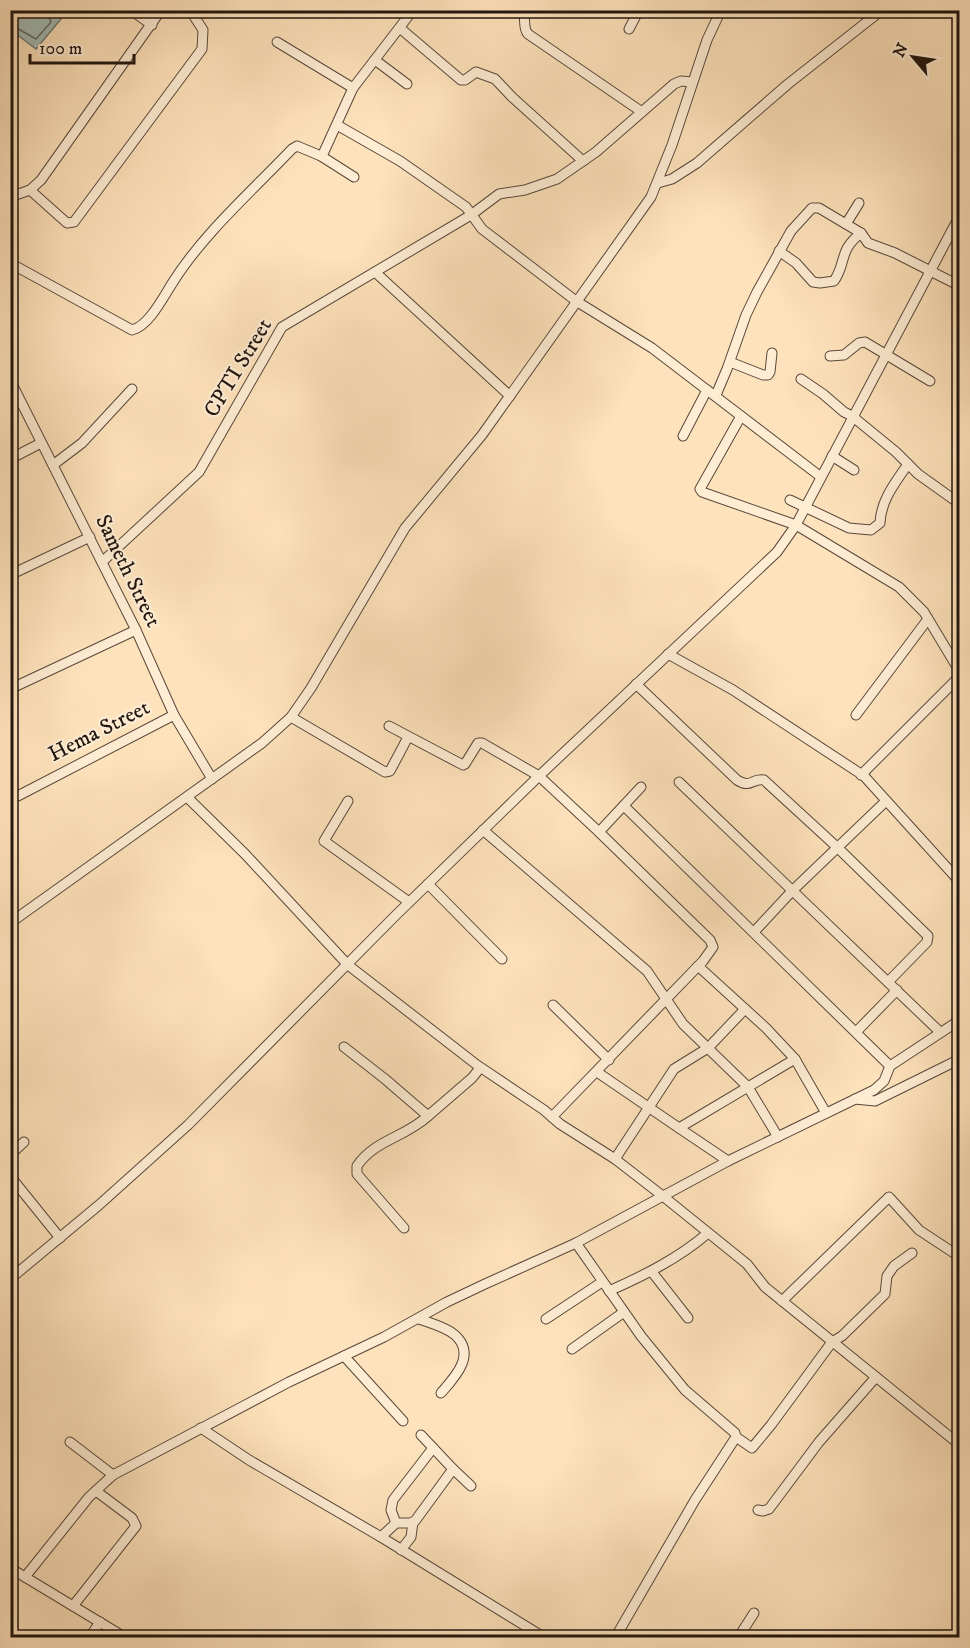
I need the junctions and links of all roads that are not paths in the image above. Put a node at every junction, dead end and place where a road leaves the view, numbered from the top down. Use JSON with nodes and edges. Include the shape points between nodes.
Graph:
{"nodes":[{"id":1,"x":131,"y":10,"type":"edge"},
{"id":2,"x":161,"y":10,"type":"edge"},
{"id":3,"x":190,"y":10,"type":"edge"},
{"id":4,"x":413,"y":10,"type":"edge"},
{"id":5,"x":522,"y":10,"type":"edge"},
{"id":6,"x":639,"y":10,"type":"edge"},
{"id":7,"x":721,"y":10,"type":"edge"},
{"id":8,"x":882,"y":10,"type":"edge"},
{"id":9,"x":152,"y":25,"type":"junction"},
{"id":10,"x":401,"y":29,"type":"junction"},
{"id":11,"x":629,"y":29,"type":"dead end"},
{"id":12,"x":277,"y":42,"type":"dead end"},
{"id":13,"x":375,"y":60,"type":"junction"},
{"id":14,"x":692,"y":82,"type":"junction"},
{"id":15,"x":407,"y":84,"type":"dead end"},
{"id":16,"x":354,"y":88,"type":"junction"},
{"id":17,"x":642,"y":112,"type":"junction"},
{"id":18,"x":337,"y":125,"type":"junction"},
{"id":19,"x":321,"y":156,"type":"junction"},
{"id":20,"x":583,"y":161,"type":"junction"},
{"id":21,"x":354,"y":177,"type":"dead end"},
{"id":22,"x":658,"y":183,"type":"junction"},
{"id":23,"x":30,"y":190,"type":"junction"},
{"id":24,"x":10,"y":197,"type":"edge"},
{"id":25,"x":859,"y":204,"type":"dead end"},
{"id":26,"x":471,"y":214,"type":"junction"},
{"id":27,"x":960,"y":214,"type":"edge"},
{"id":28,"x":846,"y":224,"type":"junction"},
{"id":29,"x":861,"y":233,"type":"junction"},
{"id":30,"x":779,"y":251,"type":"junction"},
{"id":31,"x":10,"y":263,"type":"edge"},
{"id":32,"x":929,"y":270,"type":"junction"},
{"id":33,"x":375,"y":272,"type":"junction"},
{"id":34,"x":960,"y":286,"type":"edge"},
{"id":35,"x":576,"y":301,"type":"junction"},
{"id":36,"x":772,"y":353,"type":"dead end"},
{"id":37,"x":885,"y":353,"type":"junction"},
{"id":38,"x":830,"y":356,"type":"dead end"},
{"id":39,"x":730,"y":362,"type":"junction"},
{"id":40,"x":801,"y":379,"type":"dead end"},
{"id":41,"x":10,"y":380,"type":"edge"},
{"id":42,"x":930,"y":381,"type":"dead end"},
{"id":43,"x":132,"y":389,"type":"dead end"},
{"id":44,"x":711,"y":392,"type":"junction"},
{"id":45,"x":510,"y":396,"type":"junction"},
{"id":46,"x":741,"y":416,"type":"junction"},
{"id":47,"x":852,"y":416,"type":"junction"},
{"id":48,"x":683,"y":436,"type":"dead end"},
{"id":49,"x":41,"y":443,"type":"junction"},
{"id":50,"x":832,"y":456,"type":"junction"},
{"id":51,"x":10,"y":459,"type":"edge"},
{"id":52,"x":908,"y":464,"type":"junction"},
{"id":53,"x":53,"y":465,"type":"junction"},
{"id":54,"x":854,"y":470,"type":"dead end"},
{"id":55,"x":821,"y":477,"type":"junction"},
{"id":56,"x":790,"y":500,"type":"dead end"},
{"id":57,"x":960,"y":504,"type":"edge"},
{"id":58,"x":805,"y":507,"type":"junction"},
{"id":59,"x":796,"y":525,"type":"junction"},
{"id":60,"x":90,"y":537,"type":"junction"},
{"id":61,"x":102,"y":562,"type":"junction"},
{"id":62,"x":10,"y":575,"type":"edge"},
{"id":63,"x":928,"y":619,"type":"junction"},
{"id":64,"x":136,"y":630,"type":"junction"},
{"id":65,"x":668,"y":654,"type":"junction"},
{"id":66,"x":960,"y":672,"type":"edge"},
{"id":67,"x":960,"y":676,"type":"edge"},
{"id":68,"x":636,"y":684,"type":"junction"},
{"id":69,"x":10,"y":689,"type":"edge"},
{"id":70,"x":174,"y":714,"type":"junction"},
{"id":71,"x":856,"y":715,"type":"dead end"},
{"id":72,"x":291,"y":717,"type":"junction"},
{"id":73,"x":388,"y":726,"type":"dead end"},
{"id":74,"x":408,"y":737,"type":"junction"},
{"id":75,"x":861,"y":775,"type":"junction"},
{"id":76,"x":539,"y":776,"type":"junction"},
{"id":77,"x":212,"y":779,"type":"junction"},
{"id":78,"x":679,"y":782,"type":"dead end"},
{"id":79,"x":641,"y":787,"type":"dead end"},
{"id":80,"x":187,"y":798,"type":"junction"},
{"id":81,"x":10,"y":800,"type":"edge"},
{"id":82,"x":348,"y":801,"type":"dead end"},
{"id":83,"x":886,"y":801,"type":"junction"},
{"id":84,"x":624,"y":806,"type":"junction"},
{"id":85,"x":483,"y":830,"type":"junction"},
{"id":86,"x":599,"y":832,"type":"junction"},
{"id":87,"x":838,"y":848,"type":"junction"},
{"id":88,"x":960,"y":882,"type":"edge"},
{"id":89,"x":428,"y":884,"type":"junction"},
{"id":90,"x":792,"y":891,"type":"junction"},
{"id":91,"x":409,"y":902,"type":"junction"},
{"id":92,"x":10,"y":923,"type":"edge"},
{"id":93,"x":754,"y":932,"type":"junction"},
{"id":94,"x":502,"y":959,"type":"dead end"},
{"id":95,"x":348,"y":965,"type":"junction"},
{"id":96,"x":698,"y":966,"type":"junction"},
{"id":97,"x":888,"y":982,"type":"junction"},
{"id":98,"x":897,"y":990,"type":"junction"},
{"id":99,"x":667,"y":999,"type":"junction"},
{"id":100,"x":553,"y":1005,"type":"dead end"},
{"id":101,"x":746,"y":1009,"type":"junction"},
{"id":102,"x":960,"y":1020,"type":"edge"},
{"id":103,"x":856,"y":1031,"type":"junction"},
{"id":104,"x":940,"y":1032,"type":"junction"},
{"id":105,"x":344,"y":1047,"type":"dead end"},
{"id":106,"x":708,"y":1048,"type":"junction"},
{"id":107,"x":795,"y":1059,"type":"junction"},
{"id":108,"x":960,"y":1059,"type":"edge"},
{"id":109,"x":609,"y":1060,"type":"junction"},
{"id":110,"x":891,"y":1066,"type":"junction"},
{"id":111,"x":480,"y":1068,"type":"junction"},
{"id":112,"x":597,"y":1072,"type":"junction"},
{"id":113,"x":748,"y":1087,"type":"junction"},
{"id":114,"x":855,"y":1099,"type":"junction"},
{"id":115,"x":649,"y":1107,"type":"junction"},
{"id":116,"x":826,"y":1113,"type":"junction"},
{"id":117,"x":428,"y":1116,"type":"junction"},
{"id":118,"x":552,"y":1117,"type":"junction"},
{"id":119,"x":680,"y":1128,"type":"junction"},
{"id":120,"x":778,"y":1137,"type":"junction"},
{"id":121,"x":24,"y":1142,"type":"dead end"},
{"id":122,"x":10,"y":1155,"type":"edge"},
{"id":123,"x":615,"y":1160,"type":"junction"},
{"id":124,"x":728,"y":1161,"type":"junction"},
{"id":125,"x":10,"y":1176,"type":"edge"},
{"id":126,"x":664,"y":1197,"type":"junction"},
{"id":127,"x":404,"y":1228,"type":"dead end"},
{"id":128,"x":708,"y":1233,"type":"junction"},
{"id":129,"x":60,"y":1238,"type":"junction"},
{"id":130,"x":576,"y":1243,"type":"junction"},
{"id":131,"x":912,"y":1253,"type":"dead end"},
{"id":132,"x":960,"y":1257,"type":"edge"},
{"id":133,"x":652,"y":1272,"type":"junction"},
{"id":134,"x":10,"y":1279,"type":"edge"},
{"id":135,"x":602,"y":1282,"type":"junction"},
{"id":136,"x":609,"y":1291,"type":"junction"},
{"id":137,"x":782,"y":1300,"type":"junction"},
{"id":138,"x":624,"y":1312,"type":"junction"},
{"id":139,"x":688,"y":1318,"type":"dead end"},
{"id":140,"x":419,"y":1319,"type":"junction"},
{"id":141,"x":546,"y":1319,"type":"dead end"},
{"id":142,"x":832,"y":1342,"type":"junction"},
{"id":143,"x":572,"y":1349,"type":"dead end"},
{"id":144,"x":344,"y":1356,"type":"junction"},
{"id":145,"x":876,"y":1377,"type":"junction"},
{"id":146,"x":441,"y":1393,"type":"dead end"},
{"id":147,"x":403,"y":1421,"type":"dead end"},
{"id":148,"x":201,"y":1428,"type":"junction"},
{"id":149,"x":421,"y":1435,"type":"dead end"},
{"id":150,"x":736,"y":1437,"type":"junction"},
{"id":151,"x":70,"y":1442,"type":"dead end"},
{"id":152,"x":960,"y":1445,"type":"edge"},
{"id":153,"x":433,"y":1448,"type":"junction"},
{"id":154,"x":453,"y":1469,"type":"junction"},
{"id":155,"x":113,"y":1475,"type":"junction"},
{"id":156,"x":471,"y":1486,"type":"dead end"},
{"id":157,"x":96,"y":1491,"type":"junction"},
{"id":158,"x":758,"y":1510,"type":"dead end"},
{"id":159,"x":396,"y":1522,"type":"junction"},
{"id":160,"x":413,"y":1522,"type":"junction"},
{"id":161,"x":381,"y":1537,"type":"junction"},
{"id":162,"x":402,"y":1550,"type":"junction"},
{"id":163,"x":10,"y":1568,"type":"edge"},
{"id":164,"x":25,"y":1577,"type":"junction"},
{"id":165,"x":73,"y":1606,"type":"junction"},
{"id":166,"x":754,"y":1613,"type":"dead end"},
{"id":167,"x":100,"y":1622,"type":"junction"},
{"id":168,"x":89,"y":1638,"type":"edge"},
{"id":169,"x":126,"y":1638,"type":"edge"},
{"id":170,"x":545,"y":1638,"type":"edge"},
{"id":171,"x":615,"y":1638,"type":"edge"},
{"id":172,"x":738,"y":1638,"type":"edge"}],
"edges":[{"from":1,"to":9,"type":"street"},
{"from":2,"to":9,"type":"street"},
{"from":3,"to":23,"type":"street","via":[[202,30],[202,49],[75,222],[67,223]]},
{"from":4,"to":10,"type":"street"},
{"from":5,"to":17,"type":"street","via":[[528,34]]},
{"from":6,"to":11,"type":"street"},
{"from":7,"to":14,"type":"street"},
{"from":8,"to":22,"type":"street","via":[[788,84],[698,163]]},
{"from":9,"to":23,"type":"street"},
{"from":10,"to":13,"type":"street"},
{"from":10,"to":20,"type":"street","via":[[457,78],[465,80],[476,72],[495,79]]},
{"from":12,"to":16,"type":"street"},
{"from":13,"to":15,"type":"street"},
{"from":13,"to":16,"type":"street"},
{"from":14,"to":17,"type":"street","name":"CPTI Street","via":[[677,82]]},
{"from":14,"to":22,"type":"street"},
{"from":16,"to":18,"type":"street"},
{"from":17,"to":20,"type":"street","name":"CPTI Street"},
{"from":18,"to":19,"type":"street"},
{"from":18,"to":26,"type":"street","via":[[400,161]]},
{"from":19,"to":21,"type":"street"},
{"from":19,"to":31,"type":"street","via":[[301,146],[292,149],[188,258],[157,308],[139,328],[132,330]]},
{"from":20,"to":26,"type":"street","name":"CPTI Street","via":[[557,179],[499,194]]},
{"from":22,"to":35,"type":"street"},
{"from":23,"to":24,"type":"street"},
{"from":25,"to":28,"type":"street"},
{"from":26,"to":33,"type":"street","name":"CPTI Street"},
{"from":26,"to":35,"type":"street","via":[[482,229]]},
{"from":27,"to":32,"type":"street"},
{"from":28,"to":29,"type":"street"},
{"from":28,"to":30,"type":"street","via":[[812,208]]},
{"from":29,"to":30,"type":"street","via":[[845,251],[834,281],[813,282]]},
{"from":29,"to":32,"type":"street","via":[[868,243]]},
{"from":30,"to":39,"type":"street","via":[[751,303]]},
{"from":32,"to":34,"type":"street"},
{"from":32,"to":37,"type":"street"},
{"from":33,"to":45,"type":"street"},
{"from":33,"to":61,"type":"street","name":"CPTI Street","via":[[282,327],[199,472]]},
{"from":35,"to":44,"type":"street","via":[[652,348]]},
{"from":35,"to":45,"type":"street"},
{"from":36,"to":39,"type":"street","via":[[768,375]]},
{"from":37,"to":38,"type":"street","via":[[865,342],[844,354]]},
{"from":37,"to":42,"type":"street"},
{"from":37,"to":47,"type":"street"},
{"from":39,"to":44,"type":"street"},
{"from":40,"to":47,"type":"street"},
{"from":41,"to":49,"type":"street","name":"Sameth Street"},
{"from":43,"to":53,"type":"street","via":[[82,443]]},
{"from":44,"to":46,"type":"street"},
{"from":44,"to":48,"type":"street"},
{"from":45,"to":72,"type":"street","via":[[405,528]]},
{"from":46,"to":55,"type":"street"},
{"from":46,"to":59,"type":"street","via":[[700,489]]},
{"from":47,"to":50,"type":"street"},
{"from":47,"to":52,"type":"street"},
{"from":49,"to":51,"type":"street"},
{"from":49,"to":53,"type":"street","name":"Sameth Street"},
{"from":50,"to":54,"type":"street"},
{"from":50,"to":55,"type":"street"},
{"from":52,"to":57,"type":"street"},
{"from":52,"to":58,"type":"street","via":[[885,499],[880,523],[872,530],[849,528]]},
{"from":53,"to":60,"type":"street","name":"Sameth Street"},
{"from":55,"to":58,"type":"street"},
{"from":56,"to":58,"type":"street"},
{"from":58,"to":59,"type":"street"},
{"from":59,"to":63,"type":"street","via":[[898,586]]},
{"from":59,"to":65,"type":"street","via":[[777,552]]},
{"from":60,"to":61,"type":"street","name":"Sameth Street"},
{"from":60,"to":62,"type":"street"},
{"from":61,"to":64,"type":"street","name":"Sameth Street"},
{"from":63,"to":66,"type":"street"},
{"from":63,"to":71,"type":"street"},
{"from":64,"to":69,"type":"street"},
{"from":64,"to":70,"type":"street","name":"Sameth Street"},
{"from":65,"to":68,"type":"street"},
{"from":65,"to":75,"type":"street","via":[[733,690]]},
{"from":67,"to":75,"type":"street"},
{"from":68,"to":76,"type":"street"},
{"from":68,"to":87,"type":"street","via":[[737,780],[749,784],[764,780]]},
{"from":70,"to":77,"type":"street","name":"Sameth Street"},
{"from":70,"to":81,"type":"street","name":"Hema Street"},
{"from":72,"to":74,"type":"street","via":[[385,772],[390,771]]},
{"from":72,"to":77,"type":"street"},
{"from":73,"to":74,"type":"street"},
{"from":74,"to":76,"type":"street","via":[[463,765],[478,743],[482,743]]},
{"from":75,"to":83,"type":"street"},
{"from":76,"to":85,"type":"street"},
{"from":76,"to":86,"type":"street"},
{"from":77,"to":80,"type":"street"},
{"from":78,"to":90,"type":"street"},
{"from":79,"to":84,"type":"street"},
{"from":80,"to":92,"type":"street"},
{"from":80,"to":95,"type":"street"},
{"from":82,"to":91,"type":"street","via":[[325,843]]},
{"from":83,"to":87,"type":"street"},
{"from":83,"to":88,"type":"street"},
{"from":84,"to":86,"type":"street"},
{"from":84,"to":93,"type":"street"},
{"from":85,"to":89,"type":"street"},
{"from":85,"to":99,"type":"street","via":[[647,970]]},
{"from":86,"to":96,"type":"street","via":[[710,940],[713,947]]},
{"from":87,"to":90,"type":"street"},
{"from":87,"to":97,"type":"street","via":[[928,936],[927,942]]},
{"from":89,"to":91,"type":"street"},
{"from":89,"to":94,"type":"street"},
{"from":90,"to":93,"type":"street"},
{"from":90,"to":97,"type":"street"},
{"from":91,"to":95,"type":"street"},
{"from":93,"to":103,"type":"street"},
{"from":95,"to":111,"type":"street"},
{"from":95,"to":129,"type":"street","via":[[188,1125]]},
{"from":96,"to":99,"type":"street"},
{"from":96,"to":101,"type":"street"},
{"from":97,"to":98,"type":"street"},
{"from":98,"to":103,"type":"street"},
{"from":98,"to":104,"type":"street"},
{"from":99,"to":106,"type":"street","via":[[683,1024]]},
{"from":99,"to":109,"type":"street"},
{"from":100,"to":109,"type":"street"},
{"from":101,"to":106,"type":"street"},
{"from":101,"to":107,"type":"street"},
{"from":102,"to":104,"type":"street"},
{"from":103,"to":110,"type":"street"},
{"from":104,"to":110,"type":"street"},
{"from":105,"to":117,"type":"street"},
{"from":106,"to":113,"type":"street"},
{"from":106,"to":115,"type":"street","via":[[674,1069]]},
{"from":107,"to":113,"type":"street"},
{"from":107,"to":116,"type":"street"},
{"from":108,"to":114,"type":"street","via":[[875,1101]]},
{"from":109,"to":112,"type":"street"},
{"from":110,"to":114,"type":"street","via":[[880,1086]]},
{"from":111,"to":117,"type":"street"},
{"from":111,"to":118,"type":"street"},
{"from":112,"to":115,"type":"street"},
{"from":112,"to":118,"type":"street"},
{"from":113,"to":119,"type":"street"},
{"from":113,"to":120,"type":"street"},
{"from":114,"to":116,"type":"street"},
{"from":115,"to":119,"type":"street"},
{"from":115,"to":123,"type":"street"},
{"from":116,"to":120,"type":"street"},
{"from":117,"to":127,"type":"street","via":[[410,1130],[378,1145],[357,1166],[357,1174]]},
{"from":118,"to":123,"type":"street"},
{"from":119,"to":124,"type":"street"},
{"from":120,"to":124,"type":"street"},
{"from":121,"to":122,"type":"street"},
{"from":123,"to":126,"type":"street"},
{"from":124,"to":126,"type":"street"},
{"from":125,"to":129,"type":"street"},
{"from":126,"to":128,"type":"street"},
{"from":126,"to":130,"type":"street"},
{"from":128,"to":133,"type":"street"},
{"from":128,"to":137,"type":"street","via":[[747,1264],[765,1287]]},
{"from":129,"to":134,"type":"street"},
{"from":130,"to":135,"type":"street"},
{"from":130,"to":140,"type":"street","via":[[475,1288]]},
{"from":131,"to":142,"type":"street","via":[[887,1276],[885,1294]]},
{"from":132,"to":137,"type":"street","via":[[920,1230],[889,1197]]},
{"from":133,"to":136,"type":"street"},
{"from":133,"to":139,"type":"street"},
{"from":135,"to":136,"type":"street"},
{"from":135,"to":141,"type":"street"},
{"from":136,"to":138,"type":"street"},
{"from":137,"to":142,"type":"street"},
{"from":138,"to":143,"type":"street"},
{"from":138,"to":150,"type":"street","via":[[685,1390]]},
{"from":140,"to":144,"type":"street"},
{"from":140,"to":146,"type":"street","via":[[455,1335],[462,1350],[462,1368]]},
{"from":142,"to":145,"type":"street"},
{"from":142,"to":150,"type":"street","via":[[752,1448]]},
{"from":144,"to":147,"type":"street"},
{"from":144,"to":148,"type":"street"},
{"from":145,"to":152,"type":"street"},
{"from":145,"to":158,"type":"street","via":[[819,1442],[769,1509]]},
{"from":148,"to":155,"type":"street"},
{"from":148,"to":161,"type":"street"},
{"from":149,"to":153,"type":"street"},
{"from":150,"to":171,"type":"street"},
{"from":151,"to":155,"type":"street"},
{"from":153,"to":154,"type":"street"},
{"from":153,"to":159,"type":"street","via":[[393,1500],[391,1510]]},
{"from":154,"to":156,"type":"street"},
{"from":154,"to":160,"type":"street"},
{"from":155,"to":157,"type":"street"},
{"from":157,"to":164,"type":"street"},
{"from":157,"to":165,"type":"street","via":[[132,1518],[136,1526]]},
{"from":159,"to":160,"type":"street"},
{"from":159,"to":161,"type":"street"},
{"from":160,"to":162,"type":"street","via":[[411,1537]]},
{"from":161,"to":162,"type":"street"},
{"from":162,"to":170,"type":"street"},
{"from":163,"to":164,"type":"street"},
{"from":164,"to":165,"type":"street"},
{"from":165,"to":167,"type":"street"},
{"from":166,"to":172,"type":"street"},
{"from":167,"to":168,"type":"street"},
{"from":167,"to":169,"type":"street"}]}
